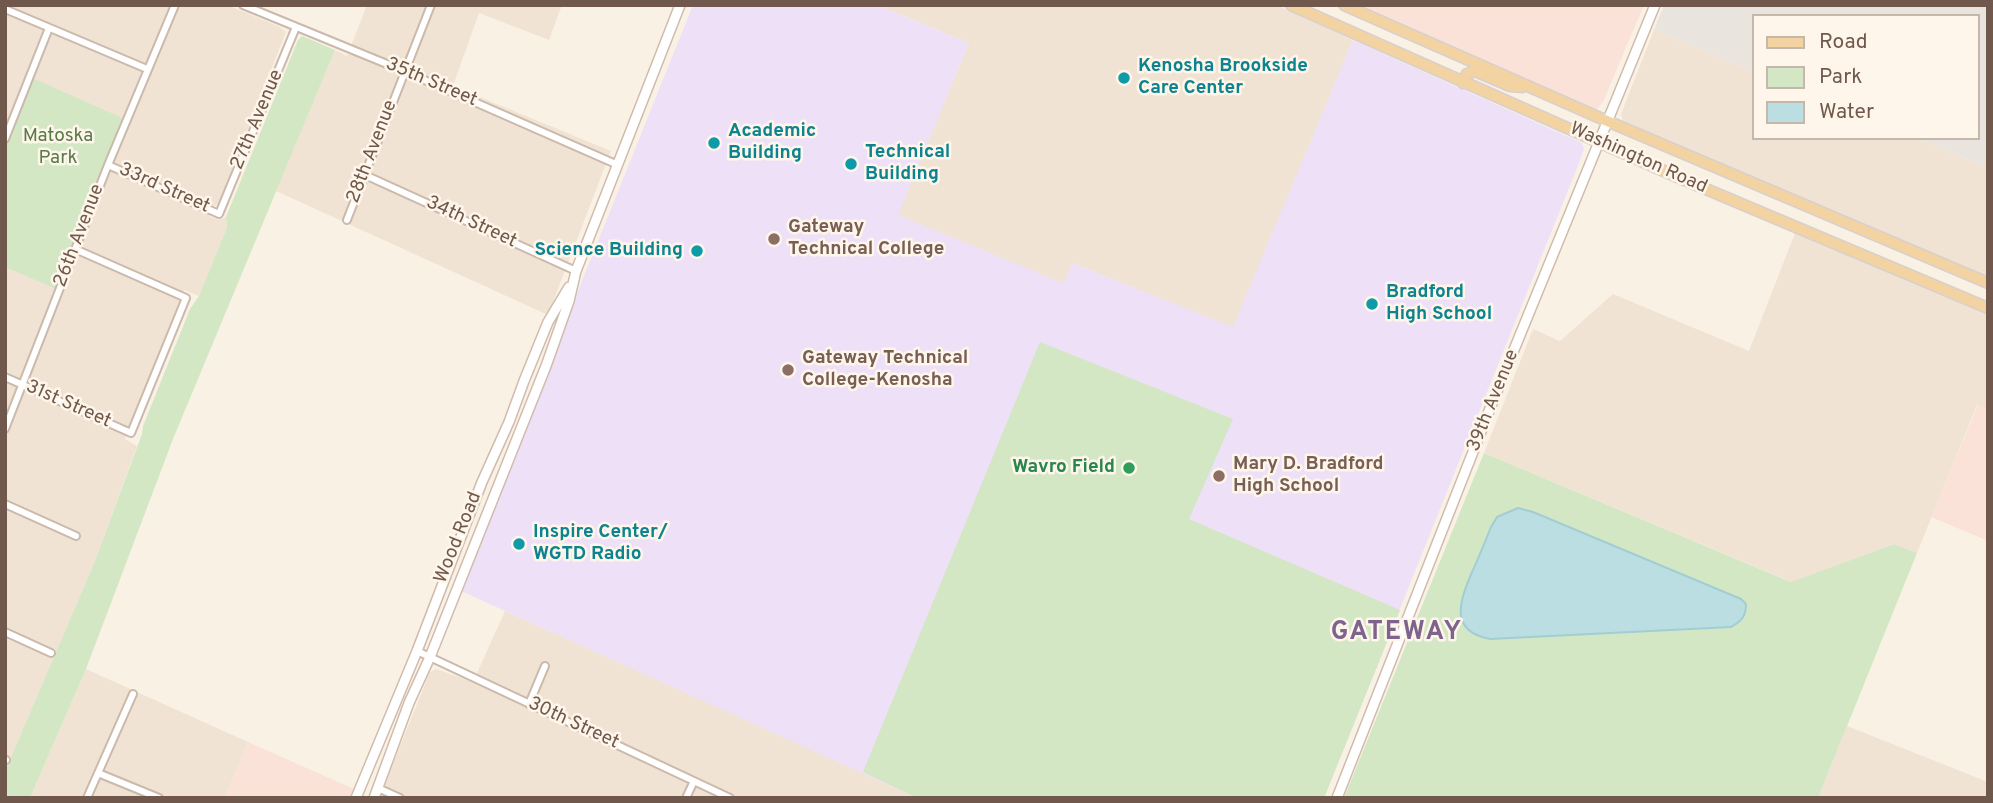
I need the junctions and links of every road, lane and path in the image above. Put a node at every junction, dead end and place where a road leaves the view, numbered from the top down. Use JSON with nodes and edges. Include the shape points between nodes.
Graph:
{"nodes":[{"id":1,"x":175,"y":5,"type":"edge"},
{"id":2,"x":243,"y":5,"type":"edge"},
{"id":3,"x":431,"y":5,"type":"edge"},
{"id":4,"x":680,"y":5,"type":"edge"},
{"id":5,"x":1291,"y":5,"type":"edge"},
{"id":6,"x":1344,"y":5,"type":"edge"},
{"id":7,"x":1655,"y":5,"type":"edge"},
{"id":8,"x":5,"y":9,"type":"edge"},
{"id":9,"x":296,"y":27,"type":"junction"},
{"id":10,"x":49,"y":28,"type":"junction"},
{"id":11,"x":147,"y":69,"type":"junction"},
{"id":12,"x":404,"y":71,"type":"junction"},
{"id":13,"x":1464,"y":83,"type":"junction"},
{"id":14,"x":1529,"y":87,"type":"junction"},
{"id":15,"x":1607,"y":121,"type":"junction"},
{"id":16,"x":5,"y":139,"type":"edge"},
{"id":17,"x":1598,"y":142,"type":"junction"},
{"id":18,"x":108,"y":165,"type":"junction"},
{"id":19,"x":618,"y":165,"type":"junction"},
{"id":20,"x":365,"y":175,"type":"junction"},
{"id":21,"x":219,"y":214,"type":"joint"},
{"id":22,"x":347,"y":220,"type":"dead end"},
{"id":23,"x":75,"y":248,"type":"junction"},
{"id":24,"x":576,"y":271,"type":"junction"},
{"id":25,"x":572,"y":283,"type":"junction"},
{"id":26,"x":1988,"y":284,"type":"edge"},
{"id":27,"x":1988,"y":308,"type":"edge"},
{"id":28,"x":5,"y":377,"type":"edge"},
{"id":29,"x":22,"y":384,"type":"junction"},
{"id":30,"x":5,"y":429,"type":"edge"},
{"id":31,"x":5,"y":504,"type":"edge"},
{"id":32,"x":76,"y":536,"type":"dead end"},
{"id":33,"x":5,"y":632,"type":"edge"},
{"id":34,"x":417,"y":650,"type":"junction"},
{"id":35,"x":51,"y":653,"type":"dead end"},
{"id":36,"x":430,"y":657,"type":"junction"},
{"id":37,"x":545,"y":666,"type":"dead end"},
{"id":38,"x":133,"y":694,"type":"dead end"},
{"id":39,"x":529,"y":704,"type":"junction"},
{"id":40,"x":99,"y":773,"type":"junction"},
{"id":41,"x":694,"y":781,"type":"junction"},
{"id":42,"x":378,"y":788,"type":"junction"},
{"id":43,"x":87,"y":798,"type":"edge"},
{"id":44,"x":159,"y":798,"type":"edge"},
{"id":45,"x":356,"y":798,"type":"edge"},
{"id":46,"x":374,"y":798,"type":"edge"},
{"id":47,"x":400,"y":798,"type":"edge"},
{"id":48,"x":687,"y":798,"type":"edge"},
{"id":49,"x":730,"y":798,"type":"edge"},
{"id":50,"x":1337,"y":798,"type":"edge"}],
"edges":[{"from":1,"to":11,"type":"street","name":"26th Avenue"},
{"from":2,"to":9,"type":"street","name":"35th Street"},
{"from":3,"to":12,"type":"street","name":"28th Avenue"},
{"from":4,"to":19,"type":"street","name":"Wood Road"},
{"from":5,"to":13,"type":"main road","name":"Washington Road"},
{"from":6,"to":14,"type":"main road","name":"Washington Road"},
{"from":7,"to":15,"type":"street","name":"39th Avenue"},
{"from":8,"to":10,"type":"street"},
{"from":9,"to":12,"type":"street","name":"35th Street"},
{"from":9,"to":21,"type":"street","name":"27th Avenue"},
{"from":10,"to":11,"type":"street"},
{"from":10,"to":16,"type":"street"},
{"from":11,"to":18,"type":"street","name":"26th Avenue"},
{"from":12,"to":19,"type":"street","name":"35th Street"},
{"from":12,"to":20,"type":"street","name":"28th Avenue"},
{"from":13,"to":14,"type":"main road","via":[[1467,74],[1475,71],[1510,86]]},
{"from":13,"to":17,"type":"main road","name":"Washington Road"},
{"from":14,"to":15,"type":"main road","name":"Washington Road"},
{"from":15,"to":17,"type":"street","name":"39th Avenue"},
{"from":15,"to":26,"type":"main road","name":"Washington Road"},
{"from":17,"to":27,"type":"main road","name":"Washington Road"},
{"from":17,"to":50,"type":"street","name":"39th Avenue"},
{"from":18,"to":21,"type":"street","name":"33rd Street"},
{"from":18,"to":23,"type":"street","name":"26th Avenue"},
{"from":19,"to":24,"type":"street","name":"Wood Road"},
{"from":20,"to":22,"type":"street","name":"28th Avenue"},
{"from":20,"to":24,"type":"street","name":"34th Street"},
{"from":23,"to":29,"type":"street","name":"26th Avenue"},
{"from":23,"to":29,"type":"street","name":"31st Street","via":[[186,298],[131,433]]},
{"from":24,"to":25,"type":"street","name":"Wood Road"},
{"from":25,"to":34,"type":"street","name":"Wood Road","via":[[559,301],[523,381]]},
{"from":25,"to":36,"type":"street","name":"Wood Road","via":[[541,377]]},
{"from":28,"to":29,"type":"street","name":"31st Street"},
{"from":29,"to":30,"type":"street","name":"26th Avenue"},
{"from":31,"to":32,"type":"street"},
{"from":33,"to":35,"type":"street"},
{"from":34,"to":36,"type":"street","name":"30th Street"},
{"from":34,"to":45,"type":"street","name":"Wood Road"},
{"from":36,"to":39,"type":"street","name":"30th Street"},
{"from":36,"to":42,"type":"street","name":"Wood Road"},
{"from":37,"to":39,"type":"street"},
{"from":38,"to":40,"type":"street"},
{"from":39,"to":41,"type":"street","name":"30th Street"},
{"from":40,"to":43,"type":"street"},
{"from":40,"to":44,"type":"street"},
{"from":41,"to":48,"type":"street"},
{"from":41,"to":49,"type":"street","name":"30th Street"},
{"from":42,"to":46,"type":"street","name":"Wood Road"},
{"from":42,"to":47,"type":"street"}]}
